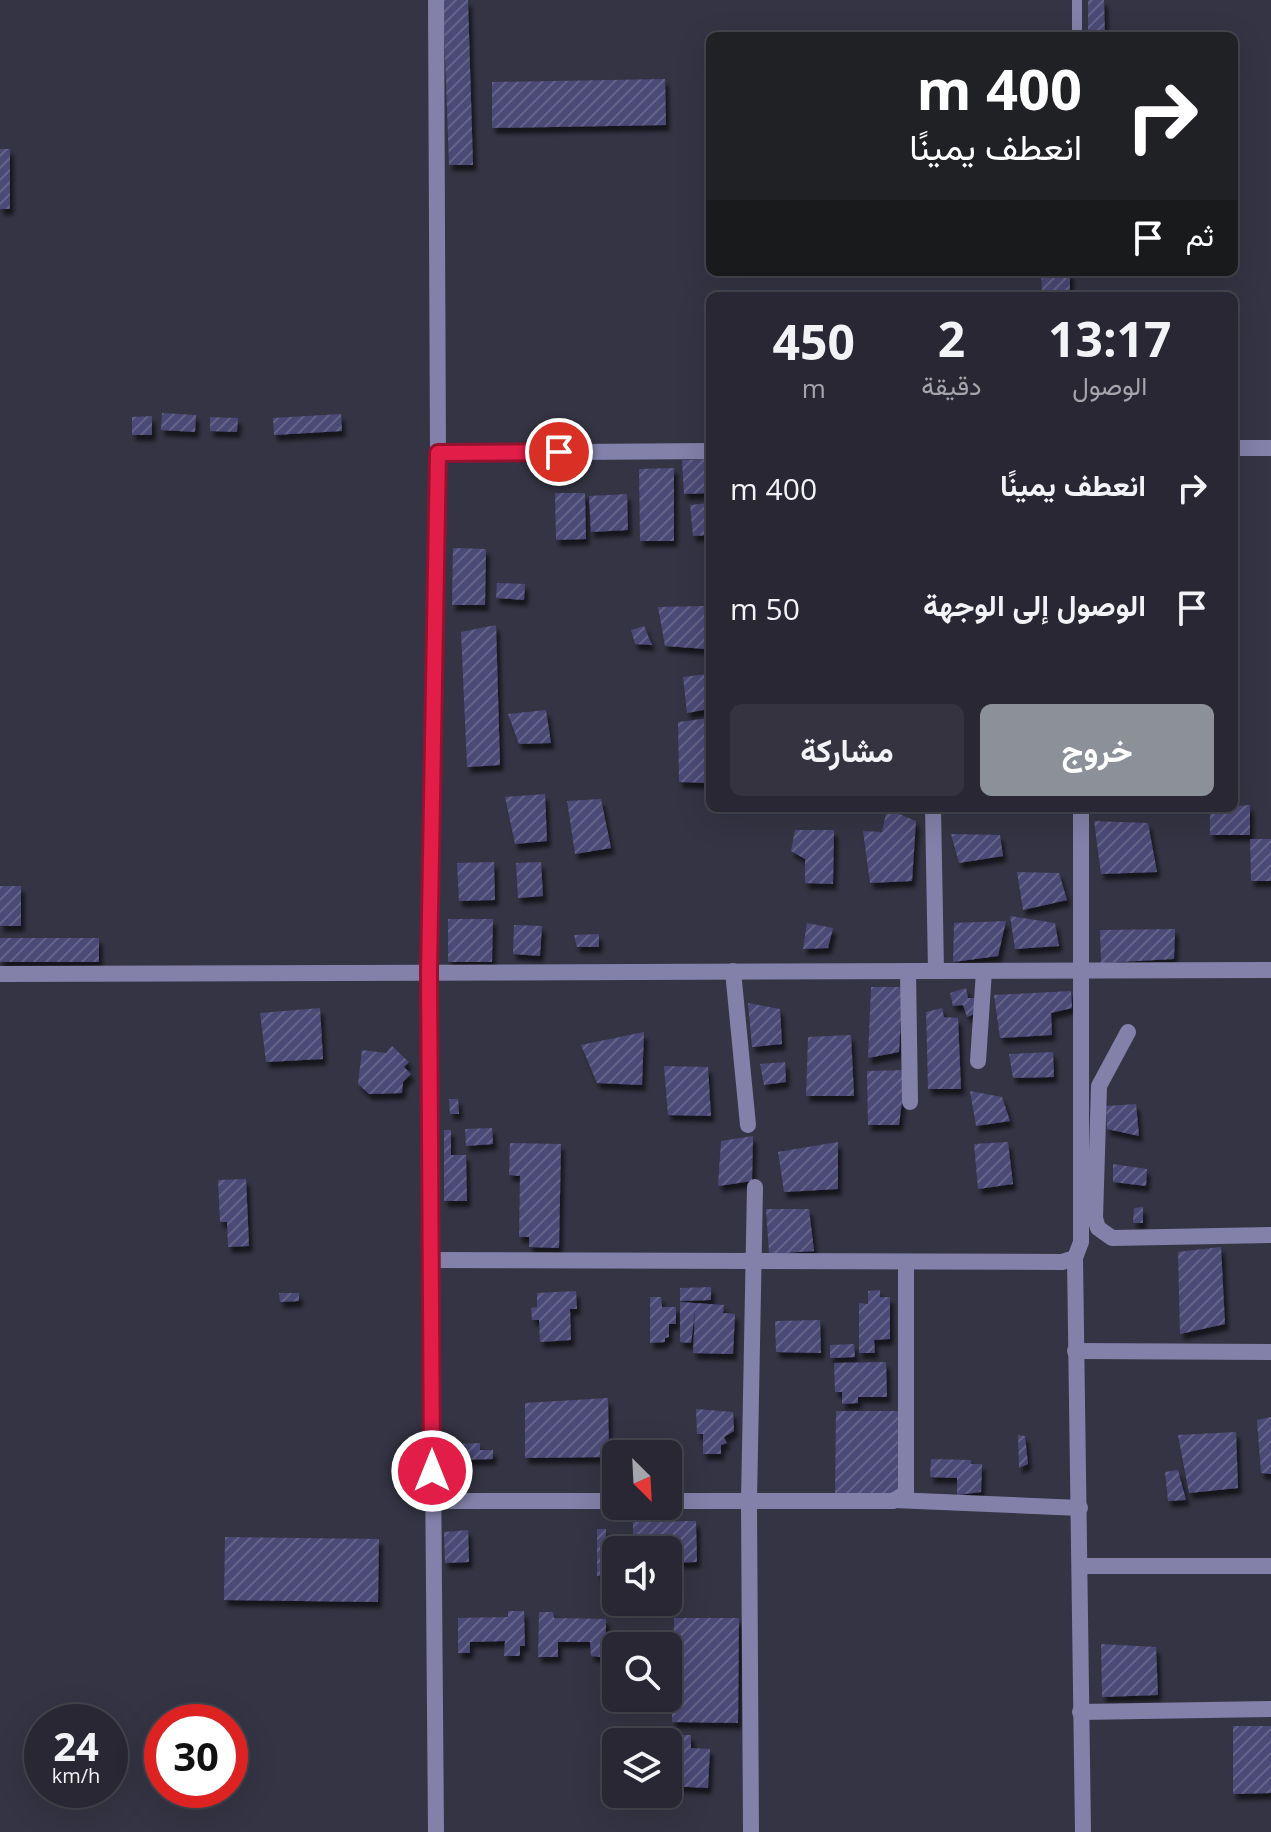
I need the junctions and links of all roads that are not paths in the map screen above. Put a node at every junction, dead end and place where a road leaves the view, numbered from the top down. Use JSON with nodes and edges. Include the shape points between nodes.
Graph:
{"nodes":[{"id":1,"x":436,"y":0,"type":"edge"},
{"id":2,"x":1077,"y":0,"type":"edge"},
{"id":3,"x":1077,"y":32,"type":"edge"},
{"id":4,"x":1238,"y":448,"type":"edge"},
{"id":5,"x":1271,"y":448,"type":"edge"},
{"id":6,"x":706,"y":451,"type":"edge"},
{"id":7,"x":438,"y":453,"type":"junction"},
{"id":8,"x":933,"y":812,"type":"edge"},
{"id":9,"x":1081,"y":812,"type":"edge"},
{"id":10,"x":936,"y":970,"type":"junction"},
{"id":11,"x":1080,"y":970,"type":"junction"},
{"id":12,"x":1271,"y":970,"type":"edge"},
{"id":13,"x":733,"y":971,"type":"junction"},
{"id":14,"x":908,"y":971,"type":"junction"},
{"id":15,"x":984,"y":971,"type":"junction"},
{"id":16,"x":429,"y":972,"type":"junction"},
{"id":17,"x":0,"y":974,"type":"edge"},
{"id":18,"x":1128,"y":1032,"type":"dead end"},
{"id":19,"x":978,"y":1061,"type":"dead end"},
{"id":20,"x":910,"y":1102,"type":"dead end"},
{"id":21,"x":748,"y":1125,"type":"dead end"},
{"id":22,"x":755,"y":1187,"type":"dead end"},
{"id":23,"x":1271,"y":1235,"type":"edge"},
{"id":24,"x":1075,"y":1258,"type":"junction"},
{"id":25,"x":431,"y":1260,"type":"junction"},
{"id":26,"x":755,"y":1261,"type":"junction"},
{"id":27,"x":906,"y":1262,"type":"junction"},
{"id":28,"x":1075,"y":1351,"type":"junction"},
{"id":29,"x":1271,"y":1352,"type":"edge"},
{"id":30,"x":894,"y":1500,"type":"junction"},
{"id":31,"x":433,"y":1501,"type":"junction"},
{"id":32,"x":602,"y":1501,"type":"edge"},
{"id":33,"x":682,"y":1501,"type":"edge"},
{"id":34,"x":749,"y":1501,"type":"junction"},
{"id":35,"x":1080,"y":1508,"type":"junction"},
{"id":36,"x":1081,"y":1566,"type":"junction"},
{"id":37,"x":1271,"y":1566,"type":"edge"},
{"id":38,"x":1271,"y":1709,"type":"edge"},
{"id":39,"x":1080,"y":1712,"type":"junction"},
{"id":40,"x":436,"y":1832,"type":"edge"},
{"id":41,"x":751,"y":1832,"type":"edge"},
{"id":42,"x":1083,"y":1832,"type":"edge"}],
"edges":[{"from":1,"to":7,"type":"street"},
{"from":2,"to":3,"type":"lane"},
{"from":4,"to":5,"type":"street"},
{"from":6,"to":7,"type":"street"},
{"from":7,"to":16,"type":"street"},
{"from":8,"to":10,"type":"street"},
{"from":9,"to":11,"type":"street"},
{"from":10,"to":14,"type":"street"},
{"from":10,"to":15,"type":"street"},
{"from":11,"to":12,"type":"street"},
{"from":11,"to":15,"type":"street"},
{"from":11,"to":24,"type":"street","via":[[1081,1242]]},
{"from":13,"to":14,"type":"street"},
{"from":13,"to":16,"type":"street"},
{"from":13,"to":21,"type":"street"},
{"from":14,"to":20,"type":"street"},
{"from":15,"to":19,"type":"street"},
{"from":16,"to":17,"type":"street"},
{"from":16,"to":25,"type":"street"},
{"from":18,"to":23,"type":"street","via":[[1099,1086],[1098,1228],[1112,1238]]},
{"from":22,"to":26,"type":"street"},
{"from":24,"to":27,"type":"street"},
{"from":24,"to":28,"type":"street"},
{"from":25,"to":26,"type":"street"},
{"from":25,"to":31,"type":"street"},
{"from":26,"to":27,"type":"street"},
{"from":26,"to":34,"type":"street"},
{"from":27,"to":30,"type":"street","via":[[908,1484],[906,1493]]},
{"from":28,"to":29,"type":"street"},
{"from":28,"to":35,"type":"street"},
{"from":30,"to":34,"type":"street"},
{"from":30,"to":35,"type":"street"},
{"from":31,"to":32,"type":"street"},
{"from":31,"to":40,"type":"street"},
{"from":33,"to":34,"type":"street"},
{"from":34,"to":41,"type":"street"},
{"from":35,"to":36,"type":"street"},
{"from":36,"to":37,"type":"street"},
{"from":36,"to":39,"type":"street"},
{"from":38,"to":39,"type":"street"},
{"from":39,"to":42,"type":"street"}]}
